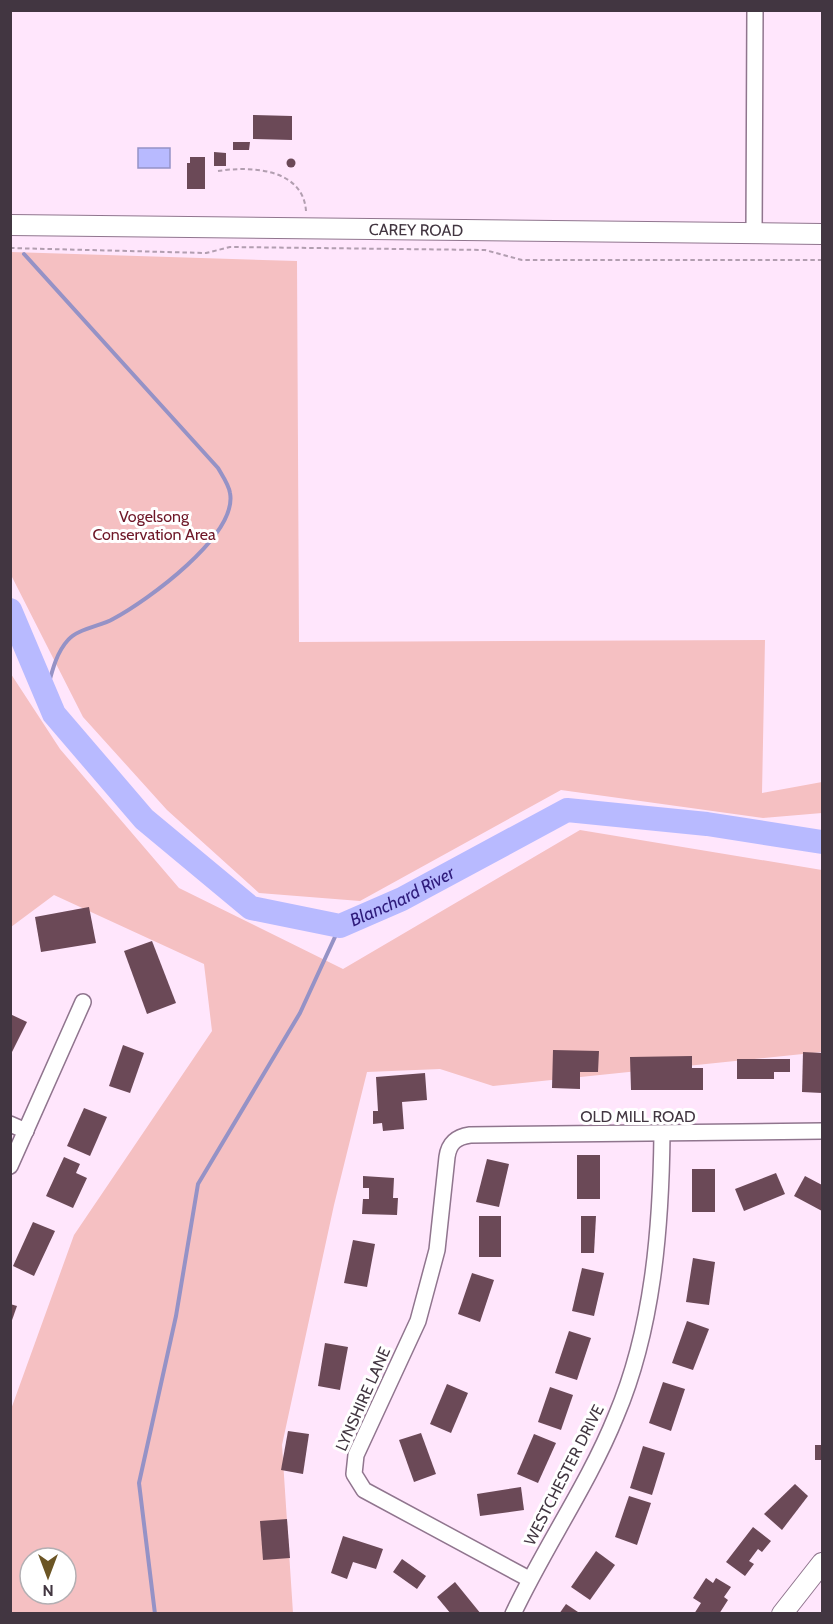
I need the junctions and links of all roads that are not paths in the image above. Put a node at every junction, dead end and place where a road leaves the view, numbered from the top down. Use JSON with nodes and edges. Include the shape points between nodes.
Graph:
{"nodes":[{"id":1,"x":755,"y":10,"type":"edge"},
{"id":2,"x":10,"y":225,"type":"edge"},
{"id":3,"x":754,"y":234,"type":"junction"},
{"id":4,"x":822,"y":234,"type":"edge"},
{"id":5,"x":83,"y":1002,"type":"dead end"},
{"id":6,"x":10,"y":1124,"type":"edge"},
{"id":7,"x":26,"y":1131,"type":"junction"},
{"id":8,"x":822,"y":1131,"type":"edge"},
{"id":9,"x":662,"y":1134,"type":"junction"},
{"id":10,"x":456,"y":1139,"type":"joint"},
{"id":11,"x":10,"y":1166,"type":"edge"},
{"id":12,"x":822,"y":1563,"type":"edge"},
{"id":13,"x":529,"y":1580,"type":"junction"},
{"id":14,"x":513,"y":1614,"type":"edge"},
{"id":15,"x":782,"y":1614,"type":"edge"}],
"edges":[{"from":1,"to":3,"type":"street"},
{"from":2,"to":3,"type":"main road","name":"CAREY ROAD"},
{"from":3,"to":4,"type":"main road","name":"CAREY ROAD"},
{"from":5,"to":7,"type":"street"},
{"from":6,"to":7,"type":"street"},
{"from":7,"to":11,"type":"street"},
{"from":8,"to":9,"type":"street","name":"OLD MILL ROAD"},
{"from":9,"to":10,"type":"street","name":"OLD MILL ROAD","via":[[470,1135]]},
{"from":9,"to":13,"type":"street","name":"WESTCHESTER DRIVE","via":[[652,1274],[623,1396],[584,1483]]},
{"from":10,"to":13,"type":"street","name":"LYNSHIRE LANE","via":[[448,1149],[437,1250],[418,1321],[356,1455],[354,1474],[364,1490]]},
{"from":12,"to":15,"type":"main road"},
{"from":13,"to":14,"type":"street","name":"WESTCHESTER DRIVE"}]}
